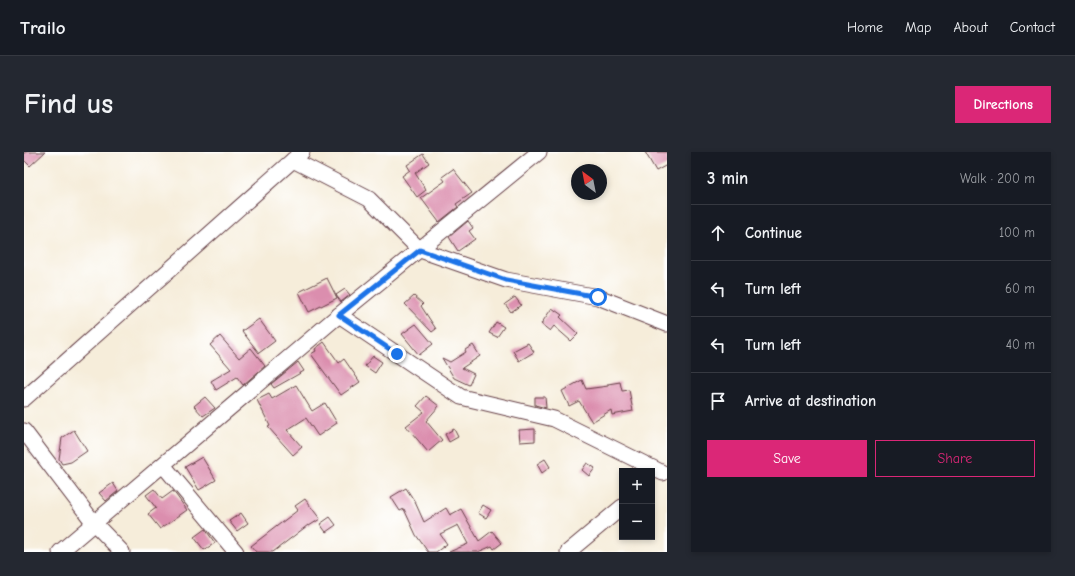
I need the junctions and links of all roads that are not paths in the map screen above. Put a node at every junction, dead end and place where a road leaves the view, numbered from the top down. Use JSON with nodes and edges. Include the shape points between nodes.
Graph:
{"nodes":[{"id":1,"x":539,"y":152,"type":"edge"},
{"id":2,"x":298,"y":156,"type":"edge"},
{"id":3,"x":420,"y":250,"type":"junction"},
{"id":4,"x":339,"y":315,"type":"junction"},
{"id":5,"x":667,"y":324,"type":"edge"},
{"id":6,"x":24,"y":399,"type":"edge"},
{"id":7,"x":24,"y":431,"type":"edge"},
{"id":8,"x":163,"y":464,"type":"junction"},
{"id":9,"x":661,"y":474,"type":"edge"},
{"id":10,"x":619,"y":510,"type":"edge"},
{"id":11,"x":94,"y":523,"type":"junction"},
{"id":12,"x":60,"y":552,"type":"edge"},
{"id":13,"x":122,"y":552,"type":"edge"},
{"id":14,"x":236,"y":552,"type":"edge"},
{"id":15,"x":568,"y":552,"type":"edge"}],
"edges":[{"from":1,"to":3,"type":"street"},
{"from":2,"to":3,"type":"street","via":[[369,199]]},
{"from":2,"to":6,"type":"street"},
{"from":3,"to":4,"type":"street"},
{"from":3,"to":5,"type":"street","via":[[506,280],[598,297]]},
{"from":4,"to":8,"type":"street"},
{"from":4,"to":9,"type":"street","via":[[461,397],[554,420]]},
{"from":7,"to":11,"type":"street"},
{"from":8,"to":11,"type":"street"},
{"from":8,"to":14,"type":"street"},
{"from":10,"to":15,"type":"street"},
{"from":11,"to":12,"type":"street"},
{"from":11,"to":13,"type":"street"}]}
